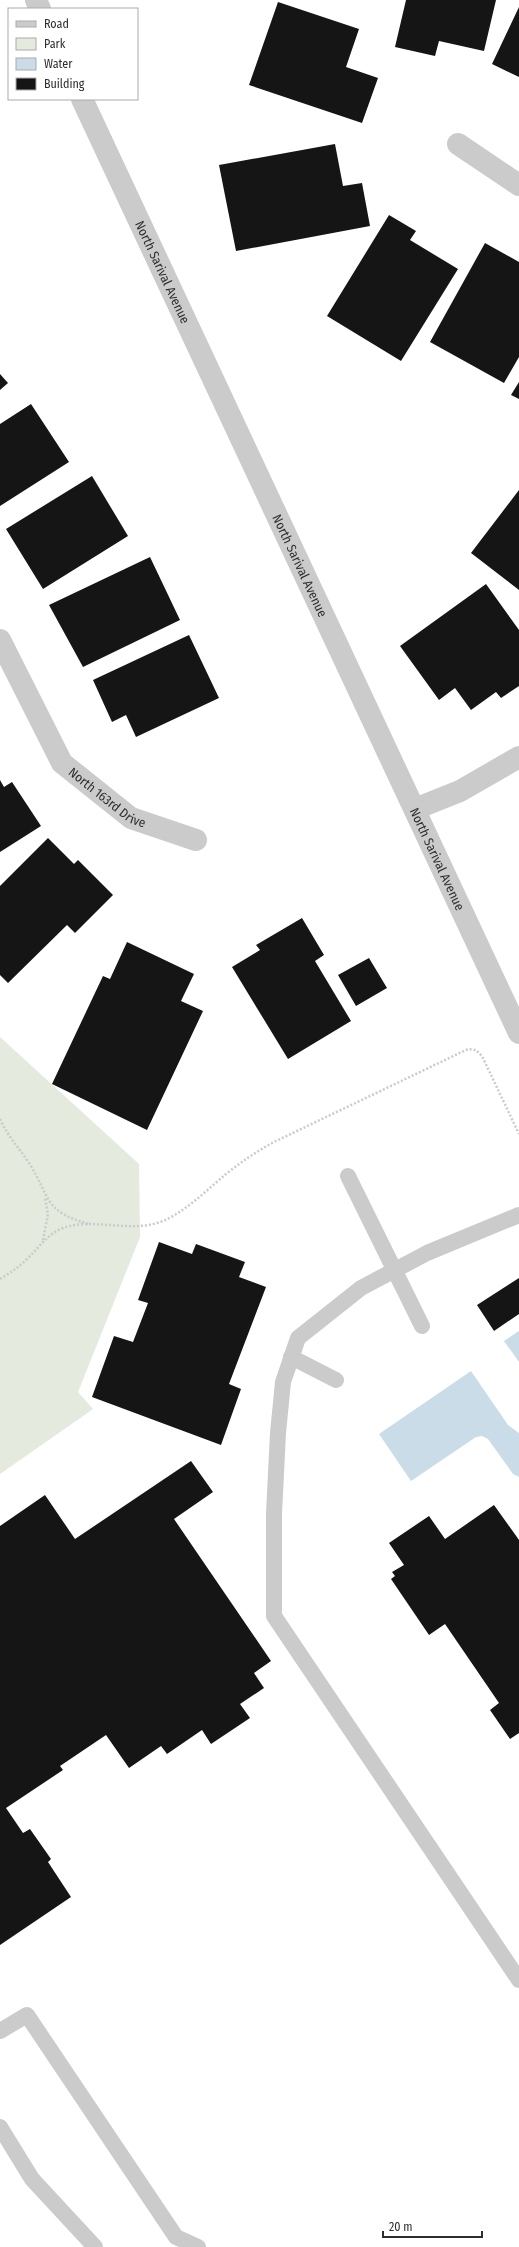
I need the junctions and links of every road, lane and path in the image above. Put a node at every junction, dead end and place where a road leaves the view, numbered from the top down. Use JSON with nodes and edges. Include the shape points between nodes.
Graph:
{"nodes":[{"id":1,"x":82,"y":100,"type":"edge"},
{"id":2,"x":458,"y":144,"type":"dead end"},
{"id":3,"x":519,"y":185,"type":"edge"},
{"id":4,"x":0,"y":640,"type":"edge"},
{"id":5,"x":519,"y":757,"type":"edge"},
{"id":6,"x":415,"y":809,"type":"junction"},
{"id":7,"x":196,"y":840,"type":"dead end"},
{"id":8,"x":519,"y":1033,"type":"edge"},
{"id":9,"x":0,"y":1119,"type":"edge"},
{"id":10,"x":519,"y":1134,"type":"edge"},
{"id":11,"x":348,"y":1176,"type":"dead end"},
{"id":12,"x":43,"y":1192,"type":"junction"},
{"id":13,"x":519,"y":1215,"type":"edge"},
{"id":14,"x":96,"y":1225,"type":"junction"},
{"id":15,"x":43,"y":1241,"type":"junction"},
{"id":16,"x":393,"y":1271,"type":"junction"},
{"id":17,"x":0,"y":1279,"type":"edge"},
{"id":18,"x":422,"y":1326,"type":"dead end"},
{"id":19,"x":291,"y":1357,"type":"junction"},
{"id":20,"x":336,"y":1380,"type":"dead end"},
{"id":21,"x":519,"y":1980,"type":"edge"},
{"id":22,"x":0,"y":2031,"type":"edge"},
{"id":23,"x":0,"y":2126,"type":"edge"},
{"id":24,"x":171,"y":2242,"type":"edge"},
{"id":25,"x":95,"y":2247,"type":"edge"},
{"id":26,"x":198,"y":2247,"type":"edge"}],
"edges":[{"from":1,"to":6,"type":"street","name":"North Sarival Avenue"},
{"from":2,"to":3,"type":"street"},
{"from":4,"to":7,"type":"street","name":"North 163rd Drive","via":[[62,763],[131,818]]},
{"from":5,"to":6,"type":"street","via":[[460,791]]},
{"from":6,"to":8,"type":"street","name":"North Sarival Avenue"},
{"from":9,"to":12,"type":"path","via":[[30,1164]]},
{"from":10,"to":14,"type":"path","via":[[482,1056],[476,1050],[468,1049],[272,1143],[164,1220],[138,1226]]},
{"from":11,"to":16,"type":"lane"},
{"from":12,"to":14,"type":"path","via":[[46,1199],[59,1212]]},
{"from":12,"to":15,"type":"path","via":[[48,1214]]},
{"from":13,"to":16,"type":"lane","via":[[427,1252]]},
{"from":14,"to":15,"type":"path","via":[[80,1224],[64,1228]]},
{"from":15,"to":17,"type":"path","via":[[27,1259]]},
{"from":16,"to":18,"type":"lane"},
{"from":16,"to":19,"type":"lane","via":[[361,1288],[298,1338]]},
{"from":19,"to":20,"type":"lane"},
{"from":19,"to":21,"type":"lane","via":[[282,1382],[278,1433],[274,1514],[274,1616]]},
{"from":22,"to":24,"type":"lane","via":[[27,2015]]},
{"from":23,"to":25,"type":"lane","via":[[32,2179]]},
{"from":24,"to":26,"type":"lane"}]}
